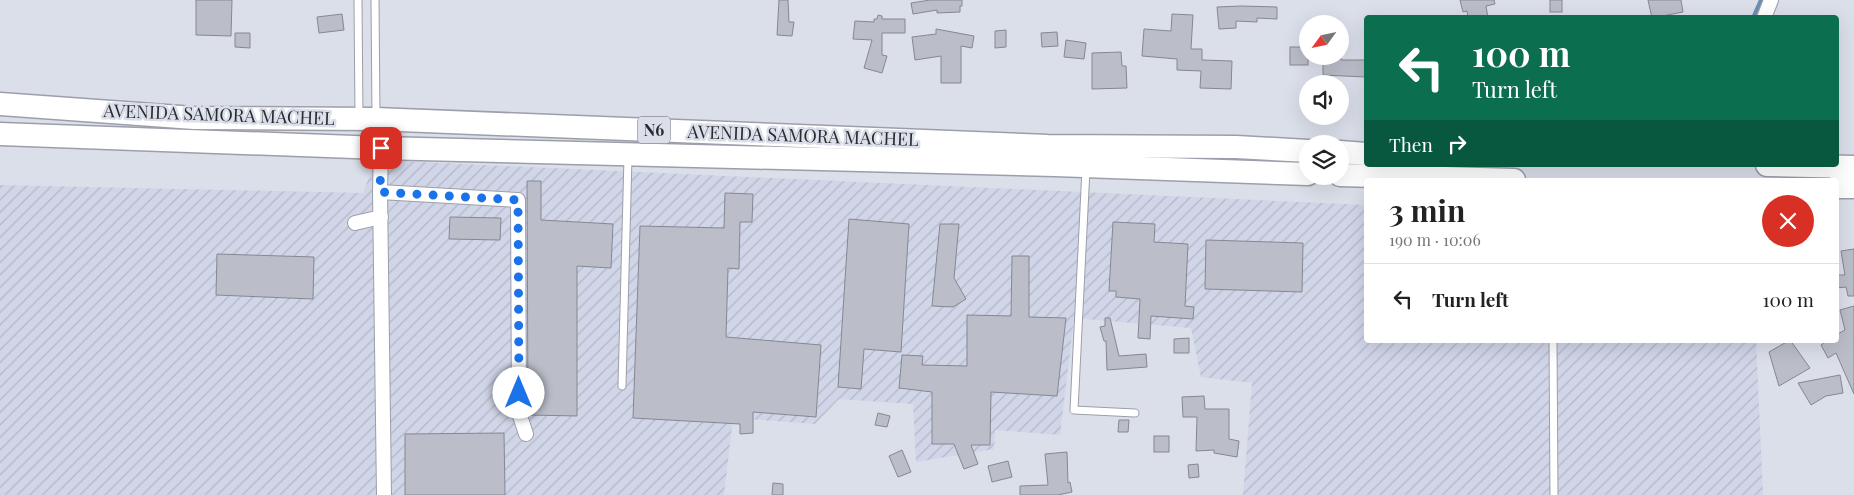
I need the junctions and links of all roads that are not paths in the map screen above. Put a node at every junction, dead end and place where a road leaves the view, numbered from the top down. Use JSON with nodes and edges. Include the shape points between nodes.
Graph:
{"nodes":[{"id":1,"x":358,"y":0,"type":"edge"},
{"id":2,"x":375,"y":0,"type":"edge"},
{"id":3,"x":1771,"y":0,"type":"edge"},
{"id":4,"x":1765,"y":15,"type":"edge"},
{"id":5,"x":0,"y":104,"type":"edge"},
{"id":6,"x":368,"y":120,"type":"junction"},
{"id":7,"x":0,"y":134,"type":"edge"},
{"id":8,"x":381,"y":148,"type":"junction"},
{"id":9,"x":1299,"y":150,"type":"edge"},
{"id":10,"x":1349,"y":153,"type":"edge"},
{"id":11,"x":628,"y":154,"type":"junction"},
{"id":12,"x":1364,"y":154,"type":"edge"},
{"id":13,"x":1086,"y":166,"type":"junction"},
{"id":14,"x":1839,"y":167,"type":"edge"},
{"id":15,"x":1854,"y":167,"type":"edge"},
{"id":16,"x":1299,"y":174,"type":"edge"},
{"id":17,"x":1349,"y":175,"type":"edge"},
{"id":18,"x":1444,"y":178,"type":"edge"},
{"id":19,"x":1839,"y":187,"type":"edge"},
{"id":20,"x":1854,"y":187,"type":"edge"},
{"id":21,"x":380,"y":192,"type":"junction"},
{"id":22,"x":381,"y":217,"type":"junction"},
{"id":23,"x":355,"y":223,"type":"dead end"},
{"id":24,"x":1553,"y":343,"type":"edge"},
{"id":25,"x":622,"y":386,"type":"dead end"},
{"id":26,"x":1135,"y":413,"type":"dead end"},
{"id":27,"x":526,"y":434,"type":"dead end"},
{"id":28,"x":384,"y":495,"type":"edge"},
{"id":29,"x":1554,"y":495,"type":"edge"}],
"edges":[{"from":1,"to":6,"type":"lane"},
{"from":2,"to":6,"type":"lane"},
{"from":3,"to":4,"type":"street"},
{"from":5,"to":6,"type":"highway","name":"AVENIDA SAMORA MACHEL","number":"N6","via":[[194,118]]},
{"from":6,"to":9,"type":"highway","name":"AVENIDA SAMORA MACHEL","number":"N6","via":[[1029,145]]},
{"from":7,"to":8,"type":"highway","name":"AVENIDA SAMORA MACHEL","number":"N6"},
{"from":8,"to":11,"type":"highway","name":"AVENIDA SAMORA MACHEL","number":"N6"},
{"from":8,"to":21,"type":"street"},
{"from":10,"to":12,"type":"highway"},
{"from":11,"to":13,"type":"highway","name":"AVENIDA SAMORA MACHEL","number":"N6"},
{"from":11,"to":25,"type":"lane"},
{"from":13,"to":16,"type":"highway","name":"AVENIDA SAMORA MACHEL","number":"N6"},
{"from":13,"to":26,"type":"lane","via":[[1074,410]]},
{"from":14,"to":15,"type":"highway"},
{"from":17,"to":18,"type":"highway"},
{"from":19,"to":20,"type":"highway"},
{"from":21,"to":22,"type":"street"},
{"from":21,"to":27,"type":"street","via":[[518,200],[519,413]]},
{"from":22,"to":23,"type":"street"},
{"from":22,"to":28,"type":"street"},
{"from":24,"to":29,"type":"lane"}]}
